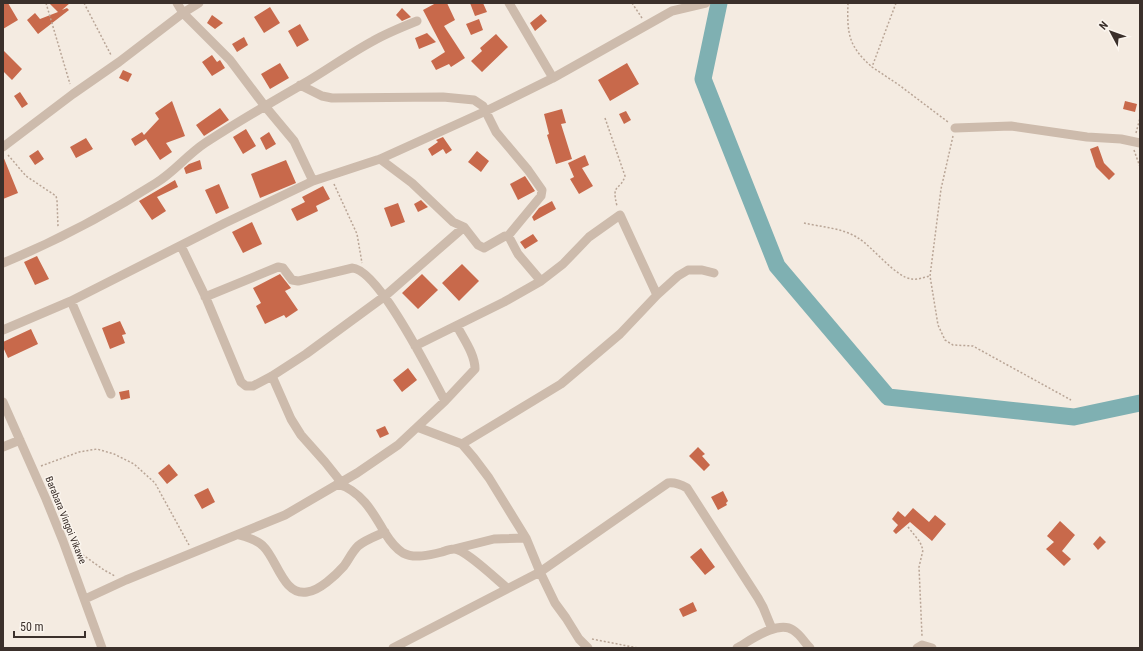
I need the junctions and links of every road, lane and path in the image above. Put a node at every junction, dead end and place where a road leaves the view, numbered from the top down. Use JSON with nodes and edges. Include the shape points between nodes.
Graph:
{"nodes":[{"id":1,"x":46,"y":3,"type":"edge"},
{"id":2,"x":84,"y":3,"type":"edge"},
{"id":3,"x":177,"y":3,"type":"edge"},
{"id":4,"x":199,"y":3,"type":"edge"},
{"id":5,"x":510,"y":3,"type":"edge"},
{"id":6,"x":632,"y":3,"type":"edge"},
{"id":7,"x":706,"y":3,"type":"edge"},
{"id":8,"x":848,"y":3,"type":"edge"},
{"id":9,"x":896,"y":3,"type":"edge"},
{"id":10,"x":183,"y":13,"type":"junction"},
{"id":11,"x":417,"y":21,"type":"dead end"},
{"id":12,"x":647,"y":25,"type":"junction"},
{"id":13,"x":116,"y":64,"type":"junction"},
{"id":14,"x":872,"y":67,"type":"junction"},
{"id":15,"x":553,"y":78,"type":"junction"},
{"id":16,"x":300,"y":85,"type":"junction"},
{"id":17,"x":73,"y":94,"type":"junction"},
{"id":18,"x":264,"y":105,"type":"junction"},
{"id":19,"x":486,"y":111,"type":"junction"},
{"id":20,"x":605,"y":118,"type":"dead end"},
{"id":21,"x":1140,"y":118,"type":"edge"},
{"id":22,"x":955,"y":128,"type":"junction"},
{"id":23,"x":1135,"y":141,"type":"edge"},
{"id":24,"x":5,"y":150,"type":"edge"},
{"id":25,"x":380,"y":159,"type":"junction"},
{"id":26,"x":1140,"y":167,"type":"edge"},
{"id":27,"x":330,"y":176,"type":"junction"},
{"id":28,"x":313,"y":181,"type":"junction"},
{"id":29,"x":620,"y":215,"type":"junction"},
{"id":30,"x":804,"y":223,"type":"dead end"},
{"id":31,"x":464,"y":227,"type":"junction"},
{"id":32,"x":508,"y":236,"type":"junction"},
{"id":33,"x":59,"y":237,"type":"junction"},
{"id":34,"x":182,"y":246,"type":"junction"},
{"id":35,"x":3,"y":263,"type":"edge"},
{"id":36,"x":714,"y":273,"type":"dead end"},
{"id":37,"x":930,"y":276,"type":"junction"},
{"id":38,"x":541,"y":281,"type":"junction"},
{"id":39,"x":372,"y":282,"type":"junction"},
{"id":40,"x":657,"y":295,"type":"junction"},
{"id":41,"x":385,"y":296,"type":"junction"},
{"id":42,"x":205,"y":297,"type":"junction"},
{"id":43,"x":71,"y":301,"type":"junction"},
{"id":44,"x":457,"y":326,"type":"junction"},
{"id":45,"x":3,"y":330,"type":"edge"},
{"id":46,"x":415,"y":346,"type":"junction"},
{"id":47,"x":272,"y":376,"type":"junction"},
{"id":48,"x":111,"y":394,"type":"dead end"},
{"id":49,"x":1071,"y":400,"type":"dead end"},
{"id":50,"x":445,"y":401,"type":"junction"},
{"id":51,"x":3,"y":402,"type":"edge"},
{"id":52,"x":417,"y":426,"type":"junction"},
{"id":53,"x":20,"y":440,"type":"junction"},
{"id":54,"x":462,"y":444,"type":"junction"},
{"id":55,"x":3,"y":447,"type":"edge"},
{"id":56,"x":33,"y":469,"type":"junction"},
{"id":57,"x":339,"y":483,"type":"junction"},
{"id":58,"x":908,"y":527,"type":"dead end"},
{"id":59,"x":385,"y":532,"type":"junction"},
{"id":60,"x":239,"y":534,"type":"junction"},
{"id":61,"x":526,"y":538,"type":"junction"},
{"id":62,"x":63,"y":541,"type":"junction"},
{"id":63,"x":454,"y":549,"type":"junction"},
{"id":64,"x":193,"y":552,"type":"junction"},
{"id":65,"x":540,"y":572,"type":"junction"},
{"id":66,"x":126,"y":580,"type":"junction"},
{"id":67,"x":508,"y":588,"type":"junction"},
{"id":68,"x":85,"y":599,"type":"junction"},
{"id":69,"x":772,"y":629,"type":"junction"},
{"id":70,"x":592,"y":638,"type":"dead end"},
{"id":71,"x":920,"y":647,"type":"edge"},
{"id":72,"x":102,"y":648,"type":"edge"},
{"id":73,"x":393,"y":648,"type":"edge"},
{"id":74,"x":588,"y":648,"type":"edge"},
{"id":75,"x":638,"y":648,"type":"edge"},
{"id":76,"x":737,"y":648,"type":"edge"},
{"id":77,"x":810,"y":648,"type":"edge"},
{"id":78,"x":932,"y":648,"type":"edge"}],
"edges":[{"from":1,"to":17,"type":"path"},
{"from":2,"to":13,"type":"path"},
{"from":3,"to":10,"type":"street"},
{"from":4,"to":10,"type":"street"},
{"from":5,"to":15,"type":"street"},
{"from":6,"to":12,"type":"path"},
{"from":7,"to":12,"type":"street","via":[[672,11]]},
{"from":8,"to":14,"type":"path","via":[[847,26],[852,43],[861,57]]},
{"from":9,"to":14,"type":"path"},
{"from":10,"to":13,"type":"street"},
{"from":10,"to":18,"type":"street","via":[[230,60]]},
{"from":11,"to":16,"type":"street","via":[[374,41]]},
{"from":12,"to":15,"type":"street"},
{"from":13,"to":17,"type":"street"},
{"from":14,"to":22,"type":"path"},
{"from":15,"to":19,"type":"street"},
{"from":16,"to":18,"type":"street"},
{"from":16,"to":19,"type":"street","via":[[332,98],[443,96],[474,100]]},
{"from":17,"to":24,"type":"street"},
{"from":18,"to":28,"type":"street","via":[[294,141]]},
{"from":18,"to":33,"type":"street","via":[[204,143],[156,183]]},
{"from":19,"to":25,"type":"street"},
{"from":19,"to":32,"type":"street","via":[[496,132],[528,170],[542,192]]},
{"from":20,"to":29,"type":"path","via":[[625,176],[614,192]]},
{"from":21,"to":23,"type":"path"},
{"from":22,"to":23,"type":"street","via":[[1011,126],[1087,138]]},
{"from":22,"to":37,"type":"path","via":[[941,189]]},
{"from":23,"to":26,"type":"path"},
{"from":24,"to":33,"type":"path","via":[[19,170],[56,196]]},
{"from":25,"to":27,"type":"street"},
{"from":25,"to":31,"type":"street","via":[[453,222]]},
{"from":27,"to":28,"type":"street"},
{"from":27,"to":39,"type":"path","via":[[357,234],[361,262]]},
{"from":28,"to":34,"type":"street"},
{"from":29,"to":38,"type":"street","via":[[589,237],[563,264]]},
{"from":29,"to":40,"type":"street"},
{"from":30,"to":37,"type":"path","via":[[843,231],[857,237],[891,268],[909,279]]},
{"from":31,"to":32,"type":"street","via":[[482,248]]},
{"from":31,"to":41,"type":"street"},
{"from":32,"to":38,"type":"street","via":[[518,254]]},
{"from":33,"to":35,"type":"street"},
{"from":34,"to":42,"type":"street"},
{"from":34,"to":43,"type":"street"},
{"from":36,"to":40,"type":"street","via":[[688,270]]},
{"from":37,"to":49,"type":"path","via":[[938,325],[948,343],[973,346]]},
{"from":38,"to":44,"type":"street"},
{"from":39,"to":41,"type":"street"},
{"from":39,"to":42,"type":"street","via":[[354,268],[294,281],[283,268],[278,267]]},
{"from":40,"to":54,"type":"street","via":[[620,334],[561,384]]},
{"from":41,"to":46,"type":"street"},
{"from":41,"to":47,"type":"street"},
{"from":42,"to":47,"type":"street","via":[[241,382],[246,386],[253,386]]},
{"from":43,"to":45,"type":"street"},
{"from":43,"to":48,"type":"street"},
{"from":44,"to":46,"type":"street"},
{"from":44,"to":50,"type":"street","via":[[475,362],[475,369]]},
{"from":46,"to":50,"type":"street"},
{"from":47,"to":57,"type":"street","via":[[301,435],[326,462]]},
{"from":50,"to":52,"type":"street"},
{"from":51,"to":53,"type":"street","name":"Barabara Vingoi Vikawe"},
{"from":52,"to":54,"type":"street"},
{"from":52,"to":57,"type":"street","via":[[391,451]]},
{"from":53,"to":55,"type":"street"},
{"from":53,"to":56,"type":"street","name":"Barabara Vingoi Vikawe"},
{"from":54,"to":61,"type":"street","via":[[489,478]]},
{"from":56,"to":62,"type":"street","name":"Barabara Vingoi Vikawe"},
{"from":56,"to":64,"type":"path","via":[[79,452],[97,449],[134,464],[155,483]]},
{"from":57,"to":59,"type":"street","via":[[359,496]]},
{"from":57,"to":60,"type":"street","via":[[285,515]]},
{"from":58,"to":71,"type":"path","via":[[923,550],[919,568]]},
{"from":59,"to":60,"type":"street","via":[[359,545],[335,575],[307,592],[298,592],[285,582],[268,551],[253,539]]},
{"from":59,"to":63,"type":"street","via":[[393,544],[405,554],[423,556]]},
{"from":60,"to":64,"type":"street"},
{"from":61,"to":63,"type":"street","via":[[494,539]]},
{"from":61,"to":65,"type":"street"},
{"from":62,"to":66,"type":"path","via":[[104,570]]},
{"from":62,"to":68,"type":"street","name":"Barabara Vingoi Vikawe"},
{"from":63,"to":67,"type":"street","via":[[466,554]]},
{"from":64,"to":66,"type":"street"},
{"from":65,"to":67,"type":"street"},
{"from":65,"to":69,"type":"street","via":[[668,483],[679,483],[687,488],[755,593]]},
{"from":65,"to":74,"type":"street","via":[[555,603]]},
{"from":66,"to":68,"type":"street"},
{"from":67,"to":73,"type":"street"},
{"from":68,"to":72,"type":"street","name":"Barabara Vingoi Vikawe"},
{"from":69,"to":76,"type":"street"},
{"from":69,"to":77,"type":"street","via":[[789,628],[800,635]]},
{"from":70,"to":75,"type":"path"},
{"from":71,"to":78,"type":"street"}]}
